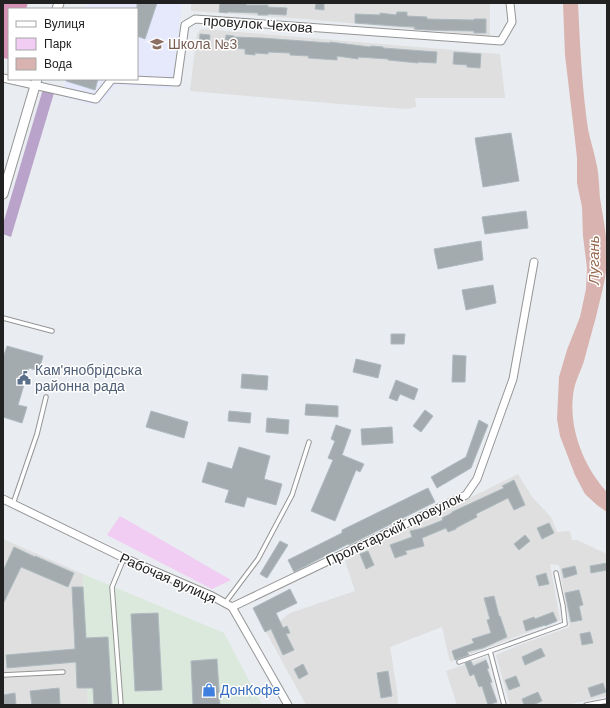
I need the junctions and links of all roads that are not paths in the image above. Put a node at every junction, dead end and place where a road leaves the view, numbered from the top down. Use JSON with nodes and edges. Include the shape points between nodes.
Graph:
{"nodes":[{"id":1,"x":510,"y":3,"type":"edge"},
{"id":2,"x":20,"y":80,"type":"edge"},
{"id":3,"x":111,"y":80,"type":"edge"},
{"id":4,"x":134,"y":80,"type":"edge"},
{"id":5,"x":36,"y":82,"type":"edge"},
{"id":6,"x":3,"y":194,"type":"edge"},
{"id":7,"x":534,"y":262,"type":"dead end"},
{"id":8,"x":3,"y":318,"type":"edge"},
{"id":9,"x":52,"y":331,"type":"dead end"},
{"id":10,"x":46,"y":397,"type":"dead end"},
{"id":11,"x":309,"y":442,"type":"dead end"},
{"id":12,"x":3,"y":499,"type":"edge"},
{"id":13,"x":13,"y":504,"type":"junction"},
{"id":14,"x":124,"y":558,"type":"junction"},
{"id":15,"x":556,"y":573,"type":"dead end"},
{"id":16,"x":224,"y":603,"type":"junction"},
{"id":17,"x":232,"y":607,"type":"junction"},
{"id":18,"x":490,"y":651,"type":"junction"},
{"id":19,"x":459,"y":662,"type":"dead end"},
{"id":20,"x":63,"y":672,"type":"dead end"},
{"id":21,"x":3,"y":676,"type":"edge"},
{"id":22,"x":607,"y":701,"type":"edge"},
{"id":23,"x":121,"y":705,"type":"edge"},
{"id":24,"x":288,"y":705,"type":"edge"},
{"id":25,"x":504,"y":705,"type":"edge"},
{"id":26,"x":586,"y":705,"type":"edge"}],
"edges":[{"from":1,"to":4,"type":"street","name":"провулок Чехова","via":[[512,22],[501,41],[195,19],[185,25],[177,82]]},
{"from":2,"to":5,"type":"street"},
{"from":3,"to":5,"type":"street","name":"провулок Чехова","via":[[96,99]]},
{"from":5,"to":6,"type":"street"},
{"from":7,"to":17,"type":"street","name":"Пролєтарскій провулок","via":[[513,379],[477,479],[466,495]]},
{"from":8,"to":9,"type":"lane"},
{"from":10,"to":13,"type":"lane","via":[[37,434]]},
{"from":11,"to":16,"type":"lane","via":[[292,495],[258,559]]},
{"from":12,"to":13,"type":"street","name":"Рабочая вулиця"},
{"from":13,"to":14,"type":"street","name":"Рабочая вулиця"},
{"from":14,"to":16,"type":"street","name":"Рабочая вулиця"},
{"from":14,"to":23,"type":"lane","via":[[112,586]]},
{"from":15,"to":18,"type":"lane","via":[[565,624]]},
{"from":16,"to":17,"type":"street","name":"Рабочая вулиця"},
{"from":17,"to":24,"type":"street","name":"Рабочая вулиця"},
{"from":18,"to":19,"type":"lane"},
{"from":18,"to":25,"type":"lane"},
{"from":20,"to":21,"type":"lane"},
{"from":22,"to":26,"type":"lane"}]}
